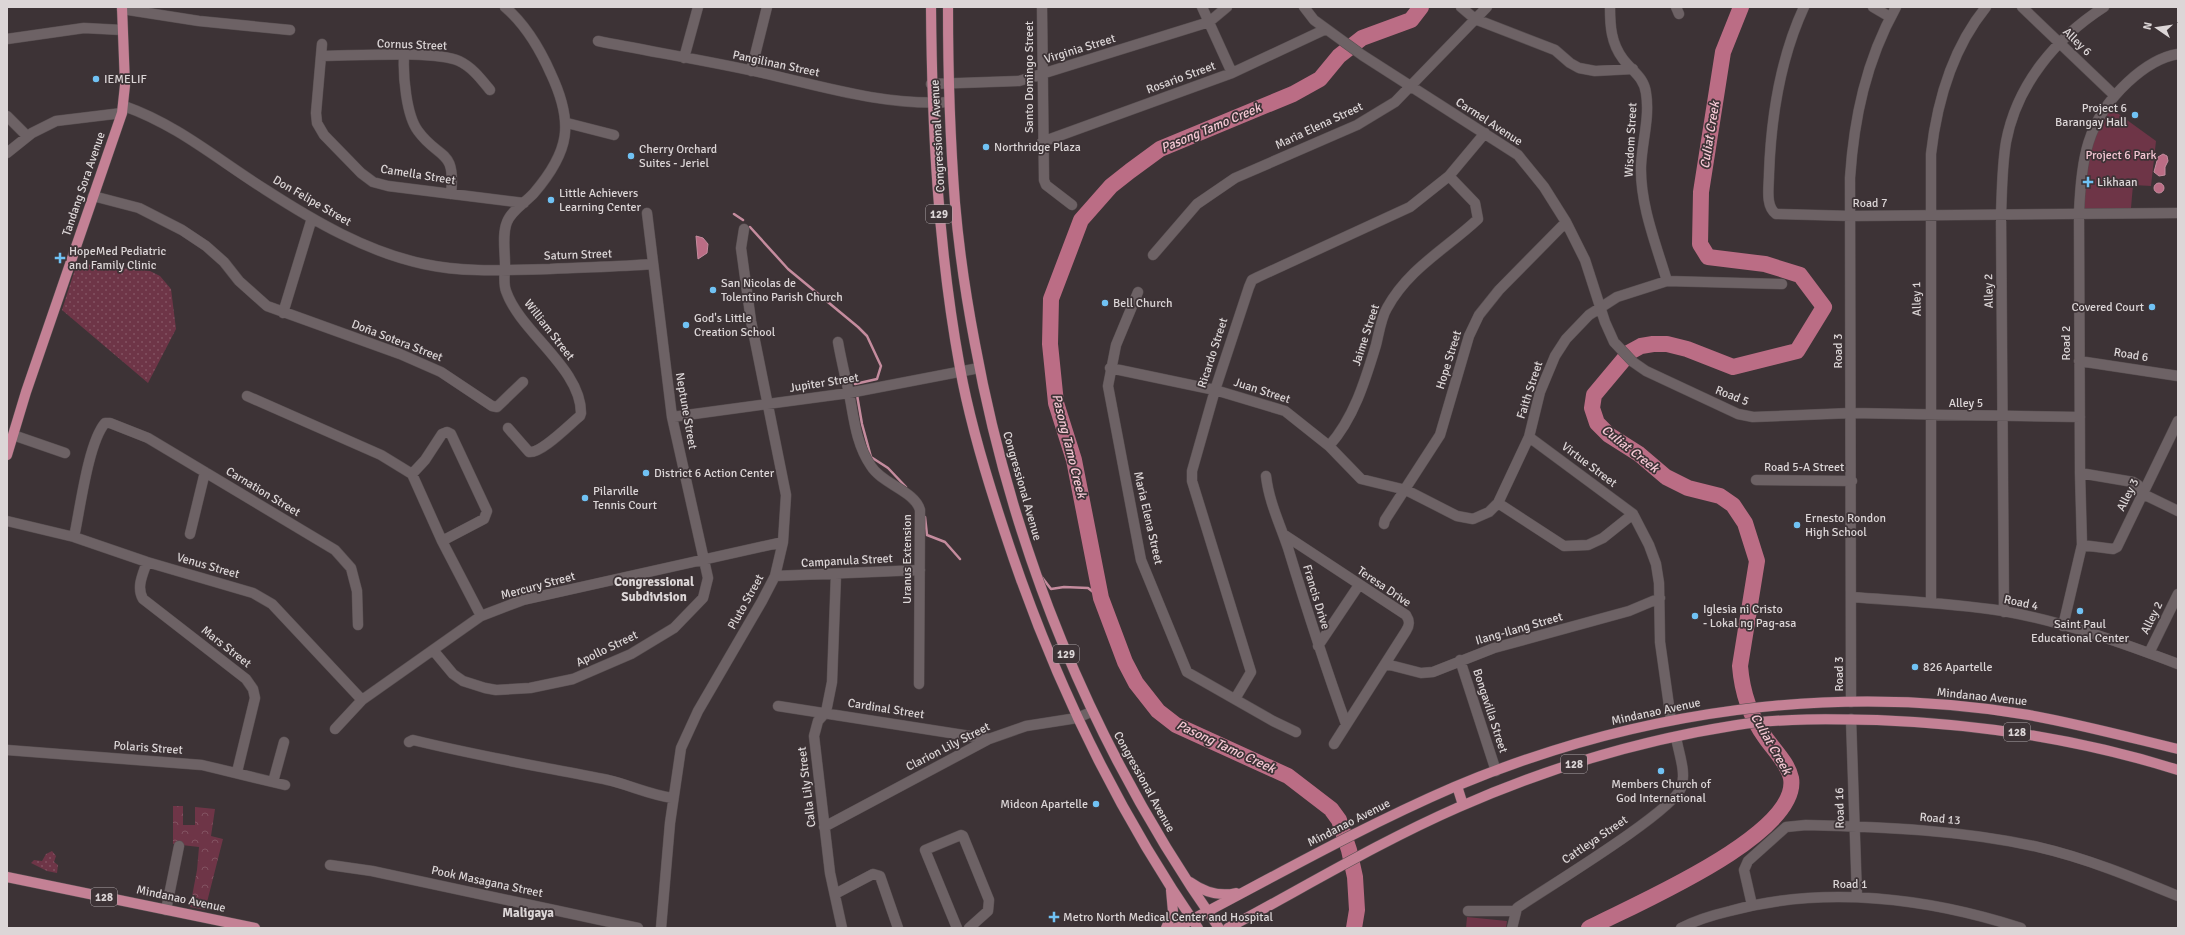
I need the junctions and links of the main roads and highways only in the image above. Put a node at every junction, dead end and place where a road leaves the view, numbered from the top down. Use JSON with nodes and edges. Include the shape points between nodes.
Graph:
{"nodes":[{"id":1,"x":931,"y":7,"type":"edge"},
{"id":2,"x":948,"y":7,"type":"edge"},
{"id":3,"x":122,"y":8,"type":"edge"},
{"id":4,"x":7,"y":455,"type":"edge"},
{"id":5,"x":2026,"y":715,"type":"junction"},
{"id":6,"x":2071,"y":723,"type":"junction"},
{"id":7,"x":2024,"y":733,"type":"junction"},
{"id":8,"x":2066,"y":740,"type":"junction"},
{"id":9,"x":2178,"y":749,"type":"edge"},
{"id":10,"x":2178,"y":770,"type":"edge"},
{"id":11,"x":1457,"y":786,"type":"junction"},
{"id":12,"x":1463,"y":805,"type":"junction"},
{"id":13,"x":7,"y":877,"type":"edge"},
{"id":14,"x":1184,"y":878,"type":"junction"},
{"id":15,"x":1168,"y":882,"type":"junction"},
{"id":16,"x":1246,"y":891,"type":"junction"},
{"id":17,"x":1207,"y":911,"type":"junction"},
{"id":18,"x":1257,"y":912,"type":"junction"},
{"id":19,"x":1195,"y":924,"type":"edge"},
{"id":20,"x":255,"y":928,"type":"edge"},
{"id":21,"x":1166,"y":928,"type":"edge"},
{"id":22,"x":1176,"y":928,"type":"edge"},
{"id":23,"x":1219,"y":928,"type":"edge"},
{"id":24,"x":1228,"y":928,"type":"edge"},
{"id":25,"x":1247,"y":928,"type":"edge"}],
"edges":[{"from":1,"to":15,"type":"main road","name":"Congressional Avenue","number":"129","via":[[935,166],[946,286],[960,371],[983,465],[1038,628],[1077,718],[1117,797]]},
{"from":2,"to":14,"type":"main road","name":"Congressional Avenue","number":"129","via":[[948,83],[955,205],[966,295],[1000,461],[1030,559],[1091,712],[1138,801]]},
{"from":3,"to":4,"type":"main road","name":"Tandang Sora Avenue","via":[[125,80],[123,109]]},
{"from":5,"to":6,"type":"main road","name":"Mindanao Avenue","number":"128"},
{"from":5,"to":7,"type":"main road","via":[[2028,726]]},
{"from":5,"to":11,"type":"main road","name":"Mindanao Avenue","number":"128","via":[[1920,704],[1851,702],[1737,709],[1671,720],[1605,736]]},
{"from":6,"to":8,"type":"main road","via":[[2064,727]]},
{"from":6,"to":9,"type":"main road","name":"Mindanao Avenue","number":"128"},
{"from":7,"to":8,"type":"main road","number":"128"},
{"from":7,"to":12,"type":"main road","number":"128","via":[[1938,722],[1851,719],[1775,721],[1738,725],[1676,737],[1568,766]]},
{"from":8,"to":10,"type":"main road","number":"128"},
{"from":11,"to":12,"type":"main road"},
{"from":11,"to":16,"type":"main road","name":"Mindanao Avenue","number":"128","via":[[1356,833]]},
{"from":12,"to":18,"type":"main road","number":"128","via":[[1416,826]]},
{"from":13,"to":20,"type":"main road","name":"Mindanao Avenue","number":"128"},
{"from":14,"to":16,"type":"main road","via":[[1199,889],[1214,894]]},
{"from":14,"to":17,"type":"main road","name":"Congressional Avenue","number":"129"},
{"from":15,"to":19,"type":"main road","name":"Congressional Avenue","number":"129"},
{"from":15,"to":21,"type":"main road","via":[[1174,902]]},
{"from":16,"to":17,"type":"main road","name":"Mindanao Avenue","number":"128"},
{"from":17,"to":19,"type":"main road","name":"Mindanao Avenue","number":"128"},
{"from":17,"to":23,"type":"main road","name":"Congressional Avenue","number":"129"},
{"from":18,"to":24,"type":"main road","number":"128"},
{"from":18,"to":25,"type":"main road"},
{"from":19,"to":22,"type":"main road","name":"Mindanao Avenue","number":"128"}]}
